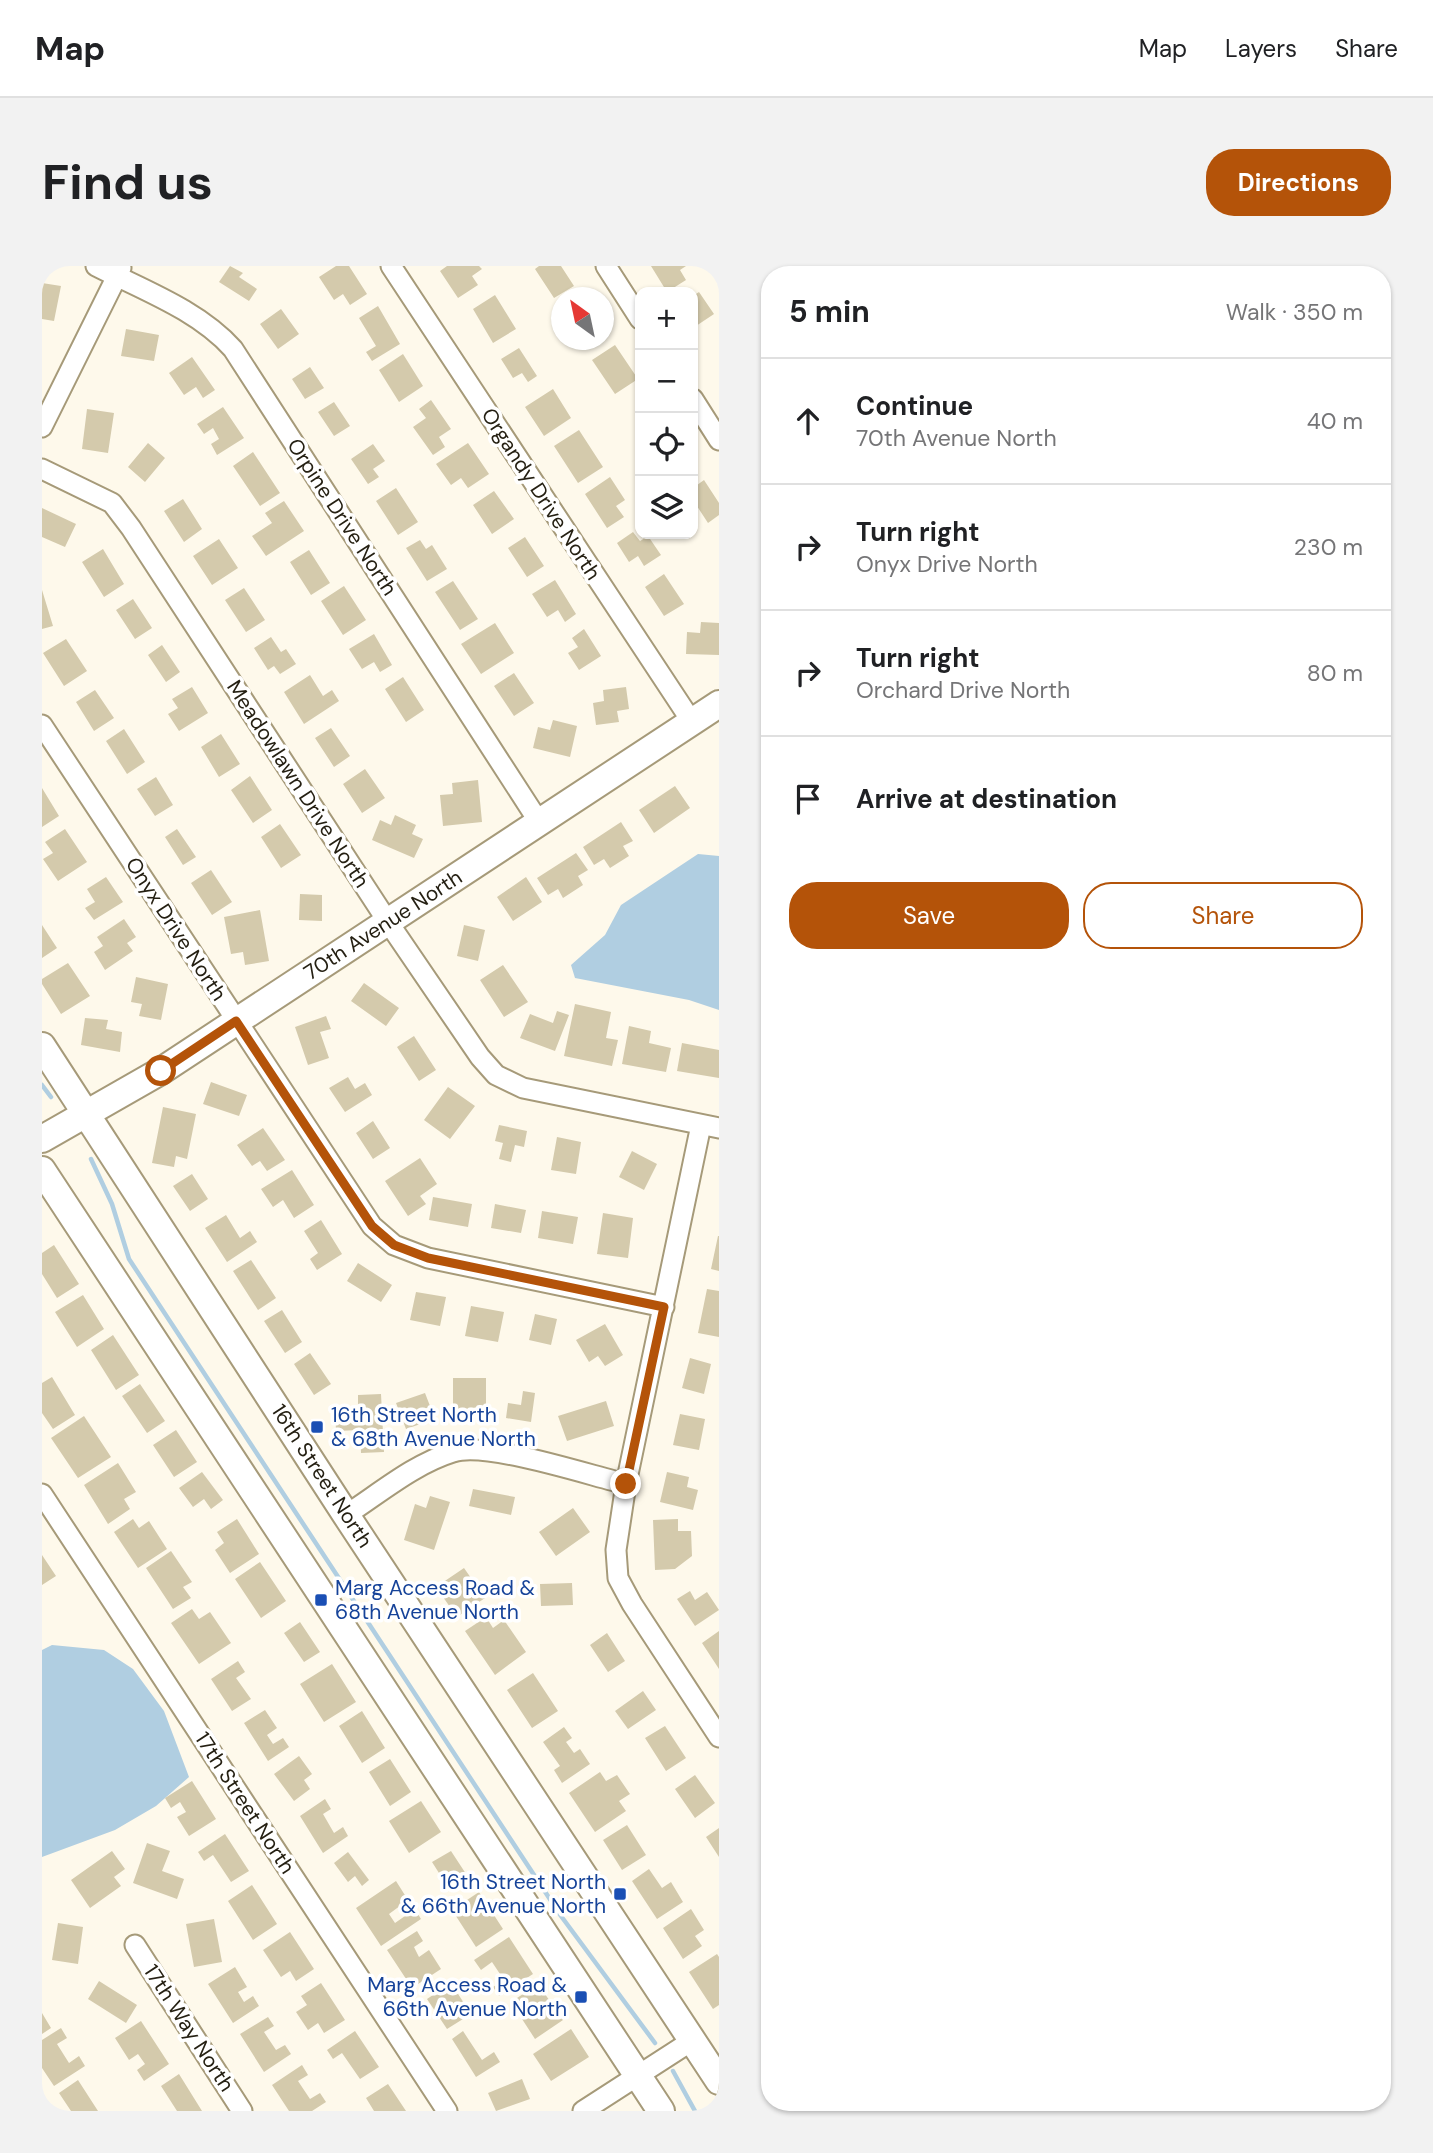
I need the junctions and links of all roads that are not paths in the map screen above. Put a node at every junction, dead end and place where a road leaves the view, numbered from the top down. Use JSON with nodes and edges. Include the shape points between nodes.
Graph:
{"nodes":[{"id":1,"x":96,"y":266,"type":"edge"},
{"id":2,"x":391,"y":266,"type":"edge"},
{"id":3,"x":606,"y":266,"type":"edge"},
{"id":4,"x":119,"y":271,"type":"edge"},
{"id":5,"x":635,"y":311,"type":"edge"},
{"id":6,"x":698,"y":408,"type":"edge"},
{"id":7,"x":42,"y":427,"type":"edge"},
{"id":8,"x":719,"y":440,"type":"edge"},
{"id":9,"x":42,"y":469,"type":"edge"},
{"id":10,"x":719,"y":704,"type":"edge"},
{"id":11,"x":692,"y":722,"type":"junction"},
{"id":12,"x":42,"y":725,"type":"edge"},
{"id":13,"x":539,"y":822,"type":"junction"},
{"id":14,"x":388,"y":922,"type":"junction"},
{"id":15,"x":236,"y":1021,"type":"junction"},
{"id":16,"x":42,"y":1046,"type":"edge"},
{"id":17,"x":86,"y":1113,"type":"junction"},
{"id":18,"x":710,"y":1126,"type":"edge"},
{"id":19,"x":42,"y":1139,"type":"edge"},
{"id":20,"x":42,"y":1170,"type":"edge"},
{"id":21,"x":664,"y":1307,"type":"junction"},
{"id":22,"x":626,"y":1484,"type":"junction"},
{"id":23,"x":42,"y":1494,"type":"edge"},
{"id":24,"x":346,"y":1515,"type":"junction"},
{"id":25,"x":719,"y":1737,"type":"edge"},
{"id":26,"x":135,"y":1945,"type":"dead end"},
{"id":27,"x":693,"y":2040,"type":"junction"},
{"id":28,"x":638,"y":2076,"type":"junction"},
{"id":29,"x":719,"y":2081,"type":"edge"},
{"id":30,"x":242,"y":2111,"type":"edge"},
{"id":31,"x":447,"y":2111,"type":"edge"},
{"id":32,"x":583,"y":2111,"type":"edge"},
{"id":33,"x":661,"y":2111,"type":"edge"}],
"edges":[{"from":1,"to":4,"type":"street","name":"Orpine Drive North"},
{"from":2,"to":11,"type":"street","name":"Organdy Drive North"},
{"from":3,"to":5,"type":"street"},
{"from":4,"to":7,"type":"street"},
{"from":4,"to":13,"type":"street","name":"Orpine Drive North","via":[[217,331],[233,349]]},
{"from":6,"to":8,"type":"street"},
{"from":9,"to":14,"type":"street","name":"Meadowlawn Drive North","via":[[112,503]]},
{"from":10,"to":11,"type":"street","name":"70th Avenue North"},
{"from":11,"to":13,"type":"street","name":"70th Avenue North"},
{"from":12,"to":15,"type":"street","name":"Onyx Drive North"},
{"from":13,"to":14,"type":"street","name":"70th Avenue North"},
{"from":14,"to":15,"type":"street","name":"70th Avenue North"},
{"from":14,"to":18,"type":"street","name":"Meadowlawn Drive North","via":[[496,1075],[523,1088]]},
{"from":15,"to":17,"type":"street","name":"70th Avenue North"},
{"from":15,"to":21,"type":"street","name":"Onyx Drive North","via":[[372,1226],[394,1245],[428,1258]]},
{"from":16,"to":17,"type":"street","name":"16th Street North"},
{"from":17,"to":19,"type":"street","name":"70th Avenue North"},
{"from":17,"to":24,"type":"street","name":"16th Street North"},
{"from":18,"to":21,"type":"street"},
{"from":20,"to":28,"type":"street"},
{"from":21,"to":22,"type":"street"},
{"from":22,"to":24,"type":"street","via":[[491,1450],[455,1451],[421,1466]]},
{"from":22,"to":25,"type":"street","via":[[616,1550],[618,1578]]},
{"from":23,"to":31,"type":"street","name":"17th Street North"},
{"from":24,"to":27,"type":"street","name":"16th Street North"},
{"from":26,"to":30,"type":"street","name":"17th Way North"},
{"from":27,"to":28,"type":"street"},
{"from":27,"to":29,"type":"street","name":"16th Street North"},
{"from":28,"to":32,"type":"street"},
{"from":28,"to":33,"type":"street"}]}
